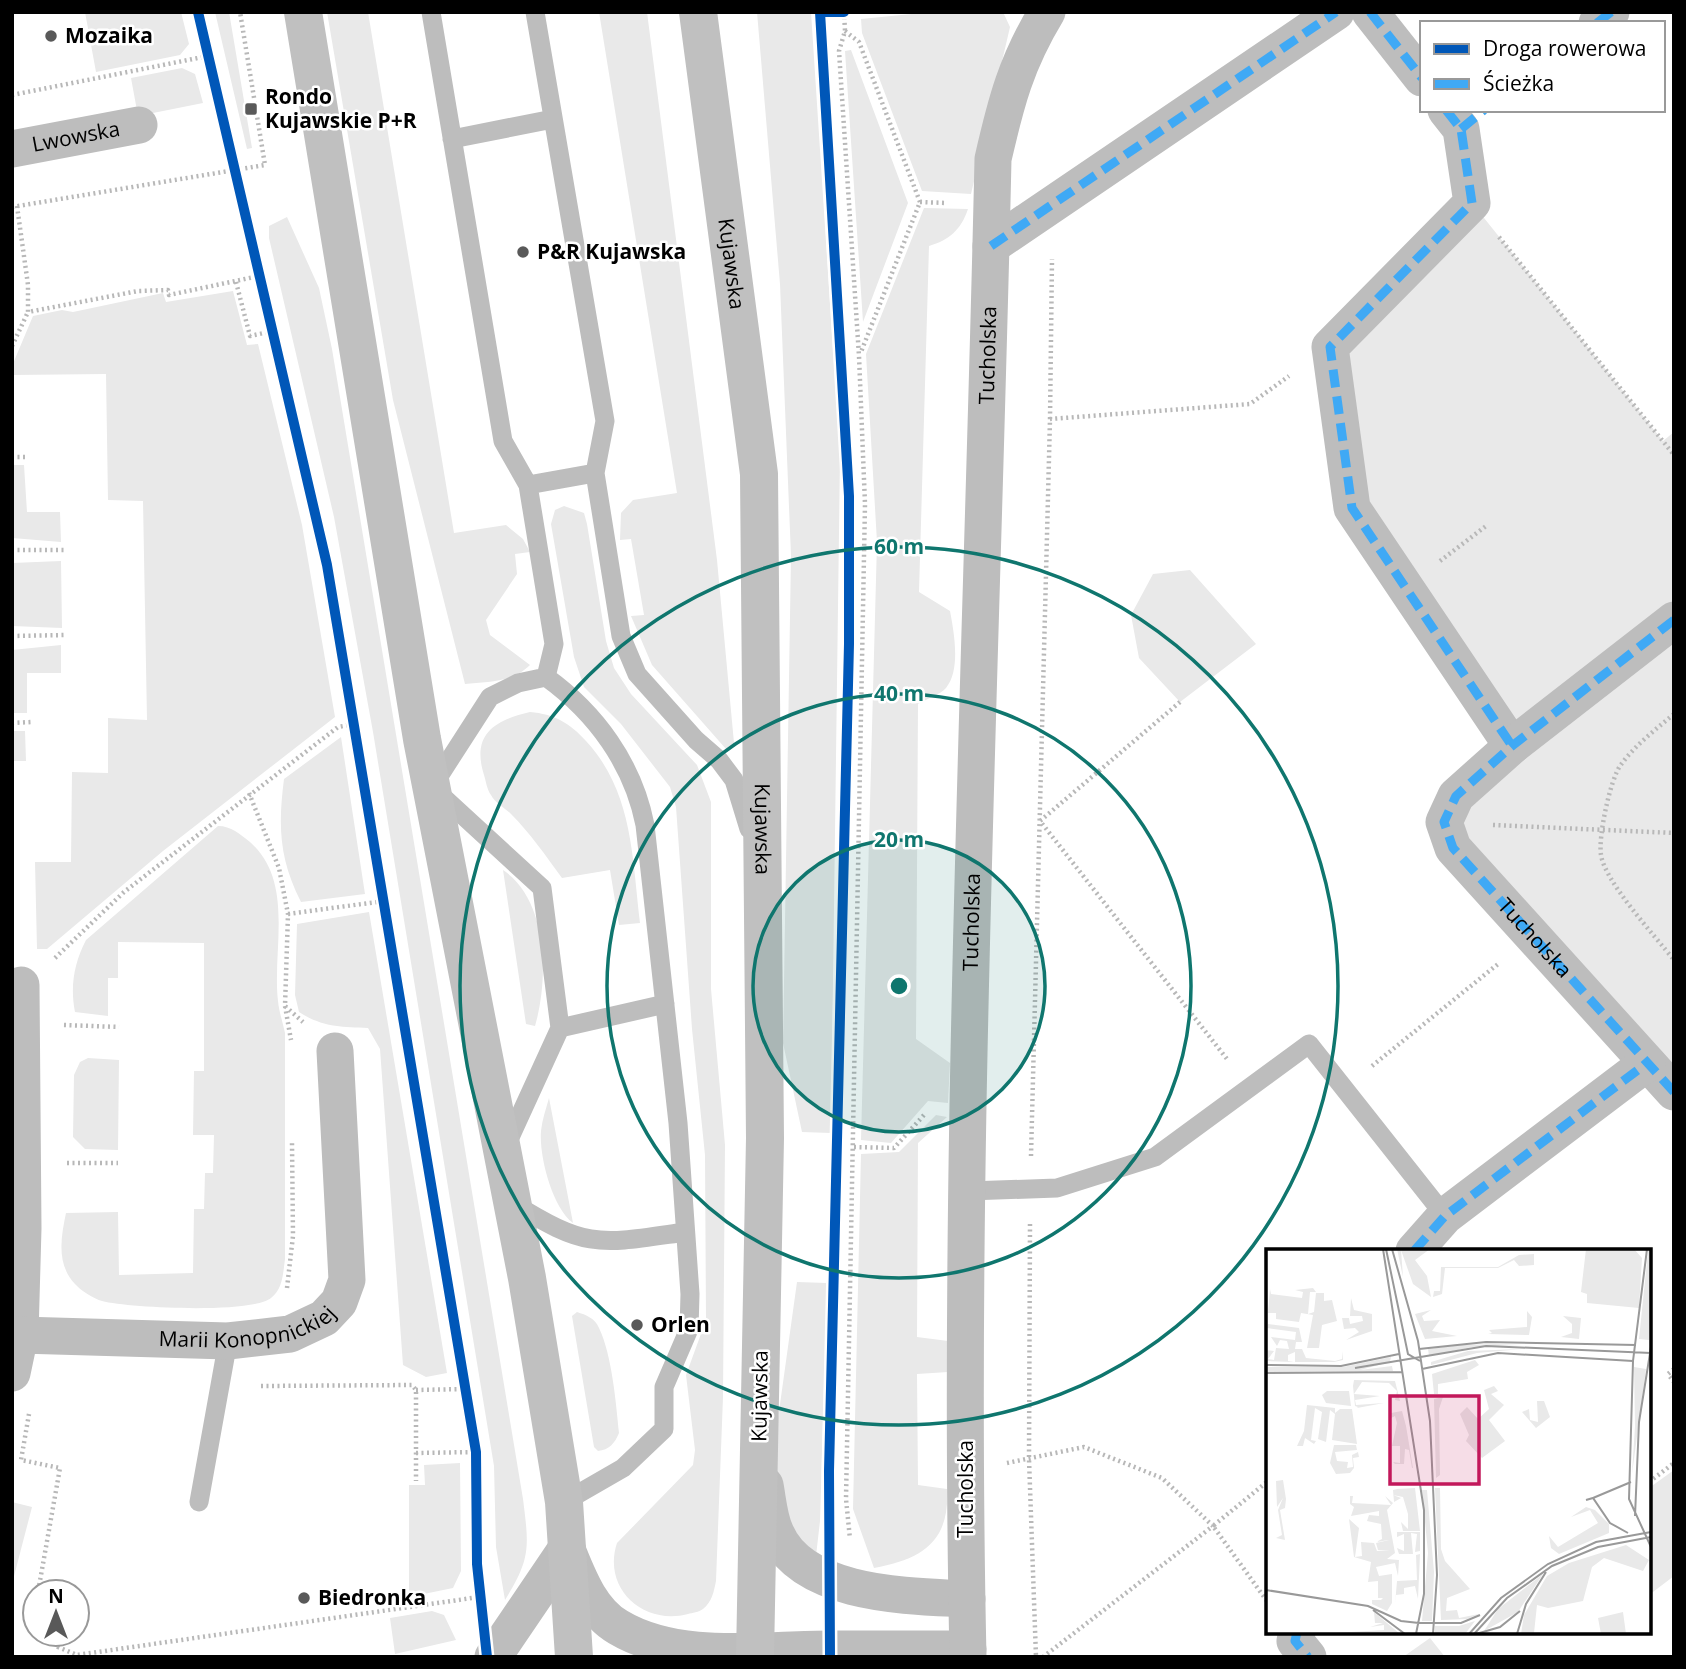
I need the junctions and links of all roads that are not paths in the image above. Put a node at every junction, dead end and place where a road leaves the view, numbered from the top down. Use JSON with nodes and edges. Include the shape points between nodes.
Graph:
{"nodes":[{"id":1,"x":303,"y":12,"type":"edge"},
{"id":2,"x":431,"y":12,"type":"edge"},
{"id":3,"x":535,"y":12,"type":"edge"},
{"id":4,"x":698,"y":12,"type":"edge"},
{"id":5,"x":1047,"y":12,"type":"edge"},
{"id":6,"x":1336,"y":12,"type":"edge"},
{"id":7,"x":1370,"y":12,"type":"edge"},
{"id":8,"x":1420,"y":75,"type":"edge"},
{"id":9,"x":1464,"y":117,"type":"edge"},
{"id":10,"x":554,"y":119,"type":"junction"},
{"id":11,"x":139,"y":125,"type":"dead end"},
{"id":12,"x":452,"y":139,"type":"junction"},
{"id":13,"x":12,"y":149,"type":"edge"},
{"id":14,"x":991,"y":246,"type":"junction"},
{"id":15,"x":595,"y":473,"type":"junction"},
{"id":16,"x":527,"y":485,"type":"junction"},
{"id":17,"x":1674,"y":620,"type":"edge"},
{"id":18,"x":546,"y":677,"type":"junction"},
{"id":19,"x":1512,"y":746,"type":"junction"},
{"id":20,"x":432,"y":788,"type":"junction"},
{"id":21,"x":763,"y":888,"type":"junction"},
{"id":22,"x":22,"y":985,"type":"road end"},
{"id":23,"x":665,"y":1004,"type":"junction"},
{"id":24,"x":560,"y":1028,"type":"junction"},
{"id":25,"x":335,"y":1051,"type":"road end"},
{"id":26,"x":1647,"y":1063,"type":"junction"},
{"id":27,"x":1674,"y":1092,"type":"edge"},
{"id":28,"x":503,"y":1154,"type":"junction"},
{"id":29,"x":969,"y":1191,"type":"junction"},
{"id":30,"x":512,"y":1202,"type":"junction"},
{"id":31,"x":1445,"y":1216,"type":"junction"},
{"id":32,"x":685,"y":1232,"type":"junction"},
{"id":33,"x":1415,"y":1249,"type":"edge"},
{"id":34,"x":229,"y":1341,"type":"junction"},
{"id":35,"x":15,"y":1359,"type":"edge"},
{"id":36,"x":759,"y":1454,"type":"junction"},
{"id":37,"x":199,"y":1502,"type":"dead end"},
{"id":38,"x":564,"y":1502,"type":"junction"},
{"id":39,"x":567,"y":1548,"type":"junction"},
{"id":40,"x":967,"y":1599,"type":"junction"},
{"id":41,"x":1297,"y":1634,"type":"edge"},
{"id":42,"x":827,"y":1653,"type":"edge"},
{"id":43,"x":968,"y":1653,"type":"edge"},
{"id":44,"x":755,"y":1654,"type":"edge"},
{"id":45,"x":493,"y":1657,"type":"edge"},
{"id":46,"x":574,"y":1657,"type":"edge"},
{"id":47,"x":1308,"y":1657,"type":"edge"}],
"edges":[{"from":1,"to":20,"type":"main road"},
{"from":2,"to":12,"type":"lane"},
{"from":3,"to":10,"type":"lane"},
{"from":4,"to":21,"type":"main road","name":"Kujawska","via":[[759,474]]},
{"from":5,"to":14,"type":"street","name":"Tucholska","via":[[1008,90],[993,159]]},
{"from":6,"to":14,"type":"street"},
{"from":7,"to":8,"type":"street"},
{"from":9,"to":19,"type":"street","via":[[1472,204],[1330,347],[1352,509]]},
{"from":10,"to":12,"type":"lane"},
{"from":10,"to":15,"type":"lane","via":[[605,421]]},
{"from":11,"to":13,"type":"street","name":"Lwowska"},
{"from":12,"to":16,"type":"lane","via":[[503,441]]},
{"from":14,"to":29,"type":"street","name":"Tucholska"},
{"from":15,"to":16,"type":"lane"},
{"from":15,"to":21,"type":"lane","via":[[621,636],[637,674],[734,780]]},
{"from":16,"to":18,"type":"lane","via":[[554,644]]},
{"from":17,"to":19,"type":"street","name":"Tucholska"},
{"from":18,"to":20,"type":"lane","via":[[518,682],[490,697]]},
{"from":18,"to":23,"type":"lane","via":[[574,697],[598,726],[639,794]]},
{"from":19,"to":26,"type":"street","name":"Tucholska","via":[[1456,796],[1444,822],[1452,848]]},
{"from":20,"to":24,"type":"lane","via":[[542,888]]},
{"from":20,"to":28,"type":"main road"},
{"from":21,"to":36,"type":"main road","name":"Kujawska","via":[[765,1138]]},
{"from":22,"to":35,"type":"street","via":[[23,1228]]},
{"from":23,"to":24,"type":"lane"},
{"from":23,"to":32,"type":"lane"},
{"from":24,"to":28,"type":"lane"},
{"from":25,"to":34,"type":"street","name":"Marii Konopnickiej","via":[[345,1291],[311,1327],[280,1336]]},
{"from":26,"to":27,"type":"street","name":"Tucholska"},
{"from":26,"to":31,"type":"street"},
{"from":28,"to":30,"type":"main road"},
{"from":29,"to":31,"type":"lane","via":[[1057,1188],[1156,1157],[1309,1044]]},
{"from":29,"to":40,"type":"street","name":"Tucholska"},
{"from":30,"to":32,"type":"lane","via":[[583,1240],[610,1242]]},
{"from":30,"to":38,"type":"main road"},
{"from":31,"to":33,"type":"street"},
{"from":32,"to":38,"type":"lane","via":[[689,1329],[664,1387],[664,1429],[623,1468]]},
{"from":34,"to":35,"type":"street","name":"Marii Konopnickiej"},
{"from":34,"to":37,"type":"lane"},
{"from":36,"to":40,"type":"street","via":[[776,1533],[786,1550],[821,1574],[865,1592]]},
{"from":36,"to":44,"type":"main road","name":"Kujawska"},
{"from":38,"to":39,"type":"main road"},
{"from":39,"to":44,"type":"street","via":[[590,1599],[617,1627],[656,1642]]},
{"from":39,"to":45,"type":"street"},
{"from":39,"to":46,"type":"main road"},
{"from":40,"to":43,"type":"street","name":"Tucholska"},
{"from":41,"to":47,"type":"street","via":[[1295,1641]]},
{"from":42,"to":43,"type":"street","name":"Tucholska"},
{"from":42,"to":44,"type":"street","name":"Tucholska"}]}
